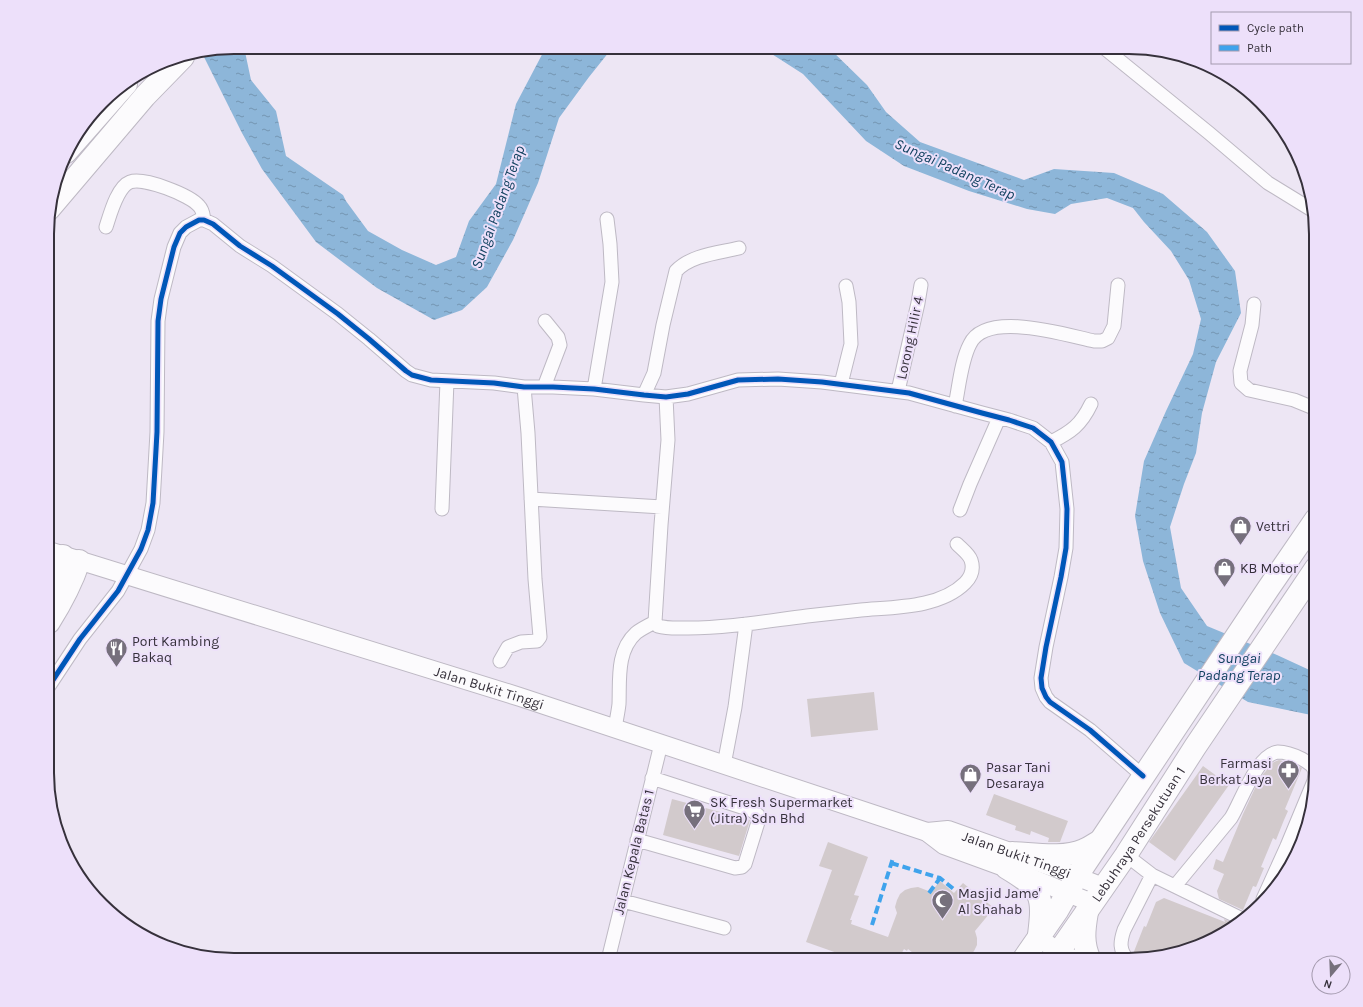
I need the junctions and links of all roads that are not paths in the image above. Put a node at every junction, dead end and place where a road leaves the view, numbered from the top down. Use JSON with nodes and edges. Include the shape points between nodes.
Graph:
{"nodes":[{"id":1,"x":1112,"y":54,"type":"edge"},
{"id":2,"x":178,"y":63,"type":"edge"},
{"id":3,"x":57,"y":200,"type":"edge"},
{"id":4,"x":1307,"y":207,"type":"edge"},
{"id":5,"x":607,"y":219,"type":"dead end"},
{"id":6,"x":204,"y":220,"type":"junction"},
{"id":7,"x":106,"y":227,"type":"dead end"},
{"id":8,"x":739,"y":248,"type":"dead end"},
{"id":9,"x":921,"y":285,"type":"dead end"},
{"id":10,"x":1118,"y":285,"type":"dead end"},
{"id":11,"x":846,"y":286,"type":"dead end"},
{"id":12,"x":1254,"y":304,"type":"dead end"},
{"id":13,"x":546,"y":321,"type":"dead end"},
{"id":14,"x":448,"y":381,"type":"junction"},
{"id":15,"x":841,"y":384,"type":"junction"},
{"id":16,"x":524,"y":387,"type":"junction"},
{"id":17,"x":544,"y":387,"type":"junction"},
{"id":18,"x":594,"y":389,"type":"junction"},
{"id":19,"x":898,"y":391,"type":"junction"},
{"id":20,"x":644,"y":395,"type":"junction"},
{"id":21,"x":666,"y":397,"type":"junction"},
{"id":22,"x":1091,"y":404,"type":"dead end"},
{"id":23,"x":955,"y":406,"type":"junction"},
{"id":24,"x":1309,"y":406,"type":"edge"},
{"id":25,"x":999,"y":418,"type":"junction"},
{"id":26,"x":1051,"y":442,"type":"junction"},
{"id":27,"x":531,"y":499,"type":"junction"},
{"id":28,"x":662,"y":508,"type":"junction"},
{"id":29,"x":442,"y":509,"type":"dead end"},
{"id":30,"x":960,"y":510,"type":"dead end"},
{"id":31,"x":1309,"y":529,"type":"edge"},
{"id":32,"x":957,"y":544,"type":"dead end"},
{"id":33,"x":64,"y":556,"type":"edge"},
{"id":34,"x":127,"y":576,"type":"junction"},
{"id":35,"x":1309,"y":579,"type":"edge"},
{"id":36,"x":54,"y":580,"type":"edge"},
{"id":37,"x":54,"y":613,"type":"edge"},
{"id":38,"x":655,"y":622,"type":"junction"},
{"id":39,"x":746,"y":624,"type":"junction"},
{"id":40,"x":500,"y":661,"type":"dead end"},
{"id":41,"x":54,"y":678,"type":"edge"},
{"id":42,"x":615,"y":729,"type":"junction"},
{"id":43,"x":661,"y":744,"type":"junction"},
{"id":44,"x":1309,"y":764,"type":"edge"},
{"id":45,"x":724,"y":765,"type":"junction"},
{"id":46,"x":1144,"y":776,"type":"junction"},
{"id":47,"x":652,"y":778,"type":"junction"},
{"id":48,"x":1306,"y":805,"type":"edge"},
{"id":49,"x":1102,"y":839,"type":"junction"},
{"id":50,"x":637,"y":840,"type":"junction"},
{"id":51,"x":1292,"y":848,"type":"edge"},
{"id":52,"x":1291,"y":850,"type":"edge"},
{"id":53,"x":1126,"y":855,"type":"junction"},
{"id":54,"x":1010,"y":860,"type":"junction"},
{"id":55,"x":1152,"y":875,"type":"junction"},
{"id":56,"x":1274,"y":881,"type":"edge"},
{"id":57,"x":1072,"y":884,"type":"junction"},
{"id":58,"x":1175,"y":886,"type":"junction"},
{"id":59,"x":1094,"y":900,"type":"junction"},
{"id":60,"x":623,"y":901,"type":"junction"},
{"id":61,"x":1238,"y":917,"type":"edge"},
{"id":62,"x":724,"y":928,"type":"dead end"},
{"id":63,"x":610,"y":953,"type":"edge"},
{"id":64,"x":1032,"y":953,"type":"edge"},
{"id":65,"x":1064,"y":953,"type":"edge"},
{"id":66,"x":1087,"y":953,"type":"edge"},
{"id":67,"x":1123,"y":953,"type":"edge"}],
"edges":[{"from":1,"to":4,"type":"street","via":[[1264,180]]},
{"from":2,"to":3,"type":"highway","via":[[145,96]]},
{"from":5,"to":18,"type":"street","via":[[612,282]]},
{"from":6,"to":7,"type":"street","via":[[203,212],[190,198],[137,181],[130,182],[119,193]]},
{"from":6,"to":14,"type":"street","via":[[338,314],[412,375]]},
{"from":6,"to":34,"type":"street","via":[[190,224],[180,233],[161,299],[158,321],[157,432],[152,510],[141,549]]},
{"from":8,"to":20,"type":"street","via":[[697,258],[681,266],[676,272],[665,312],[654,373]]},
{"from":9,"to":19,"type":"street","name":"Lorong Hilir 4"},
{"from":10,"to":23,"type":"street","via":[[1114,326],[1112,333],[1102,341],[1009,326],[990,328],[975,336],[970,343],[963,367]]},
{"from":11,"to":15,"type":"street","via":[[851,344]]},
{"from":12,"to":24,"type":"street","via":[[1252,325],[1240,371],[1241,384],[1249,390],[1294,400]]},
{"from":13,"to":17,"type":"street","via":[[558,337],[560,345]]},
{"from":14,"to":16,"type":"street"},
{"from":14,"to":29,"type":"street"},
{"from":15,"to":19,"type":"street"},
{"from":15,"to":21,"type":"street","via":[[747,379]]},
{"from":16,"to":17,"type":"street"},
{"from":16,"to":27,"type":"street"},
{"from":17,"to":18,"type":"street"},
{"from":18,"to":20,"type":"street"},
{"from":19,"to":23,"type":"street"},
{"from":20,"to":21,"type":"street"},
{"from":21,"to":28,"type":"street","via":[[668,440]]},
{"from":22,"to":26,"type":"street","via":[[1072,431]]},
{"from":23,"to":25,"type":"street"},
{"from":25,"to":26,"type":"street","via":[[1033,428]]},
{"from":25,"to":30,"type":"street"},
{"from":26,"to":46,"type":"street","via":[[1062,462],[1067,534],[1046,647],[1042,688],[1050,702],[1090,730]]},
{"from":27,"to":28,"type":"street"},
{"from":27,"to":40,"type":"street","via":[[540,637],[537,641],[521,642],[508,647]]},
{"from":28,"to":38,"type":"street"},
{"from":31,"to":46,"type":"highway","name":"Lebuhraya Persekutuan 1"},
{"from":32,"to":39,"type":"street","via":[[971,561],[970,577],[959,588],[937,599],[907,606]]},
{"from":33,"to":34,"type":"main road","name":"Jalan Bukit Tinggi"},
{"from":33,"to":36,"type":"highway"},
{"from":33,"to":37,"type":"highway","via":[[75,574]]},
{"from":34,"to":41,"type":"street","via":[[80,638]]},
{"from":34,"to":42,"type":"main road","name":"Jalan Bukit Tinggi"},
{"from":35,"to":53,"type":"highway","name":"Lebuhraya Persekutuan 1","via":[[1195,747]]},
{"from":38,"to":39,"type":"street","via":[[663,628]]},
{"from":38,"to":42,"type":"street","via":[[636,633],[623,654]]},
{"from":39,"to":45,"type":"street"},
{"from":42,"to":43,"type":"main road","name":"Jalan Bukit Tinggi"},
{"from":43,"to":45,"type":"main road","name":"Jalan Bukit Tinggi"},
{"from":43,"to":47,"type":"street","name":"Jalan Kepala Batas 1"},
{"from":44,"to":58,"type":"street","via":[[1297,757],[1278,752],[1270,755],[1254,772],[1231,818]]},
{"from":45,"to":54,"type":"main road","name":"Jalan Bukit Tinggi","via":[[927,832],[944,845]]},
{"from":46,"to":49,"type":"highway","name":"Lebuhraya Persekutuan 1"},
{"from":47,"to":50,"type":"street","name":"Jalan Kepala Batas 1"},
{"from":47,"to":50,"type":"street","via":[[751,810],[758,819],[745,864],[739,868]]},
{"from":48,"to":51,"type":"street"},
{"from":49,"to":54,"type":"highway","via":[[1085,850],[1071,854]]},
{"from":49,"to":57,"type":"highway","name":"Lebuhraya Persekutuan 1"},
{"from":50,"to":60,"type":"street","name":"Jalan Kepala Batas 1"},
{"from":52,"to":56,"type":"street"},
{"from":53,"to":55,"type":"street"},
{"from":53,"to":59,"type":"highway","name":"Lebuhraya Persekutuan 1"},
{"from":54,"to":57,"type":"main road","name":"Jalan Bukit Tinggi"},
{"from":54,"to":64,"type":"highway","via":[[1037,892],[1042,911]]},
{"from":55,"to":58,"type":"street"},
{"from":55,"to":67,"type":"street","via":[[1124,930],[1120,946]]},
{"from":57,"to":59,"type":"main road","name":"Jalan Bukit Tinggi"},
{"from":57,"to":64,"type":"highway","name":"Lebuhraya Persekutuan 1"},
{"from":58,"to":61,"type":"street"},
{"from":59,"to":65,"type":"highway","name":"Lebuhraya Persekutuan 1"},
{"from":59,"to":66,"type":"highway","via":[[1084,927],[1084,944]]},
{"from":60,"to":62,"type":"street"},
{"from":60,"to":63,"type":"street","name":"Jalan Kepala Batas 1"}]}
